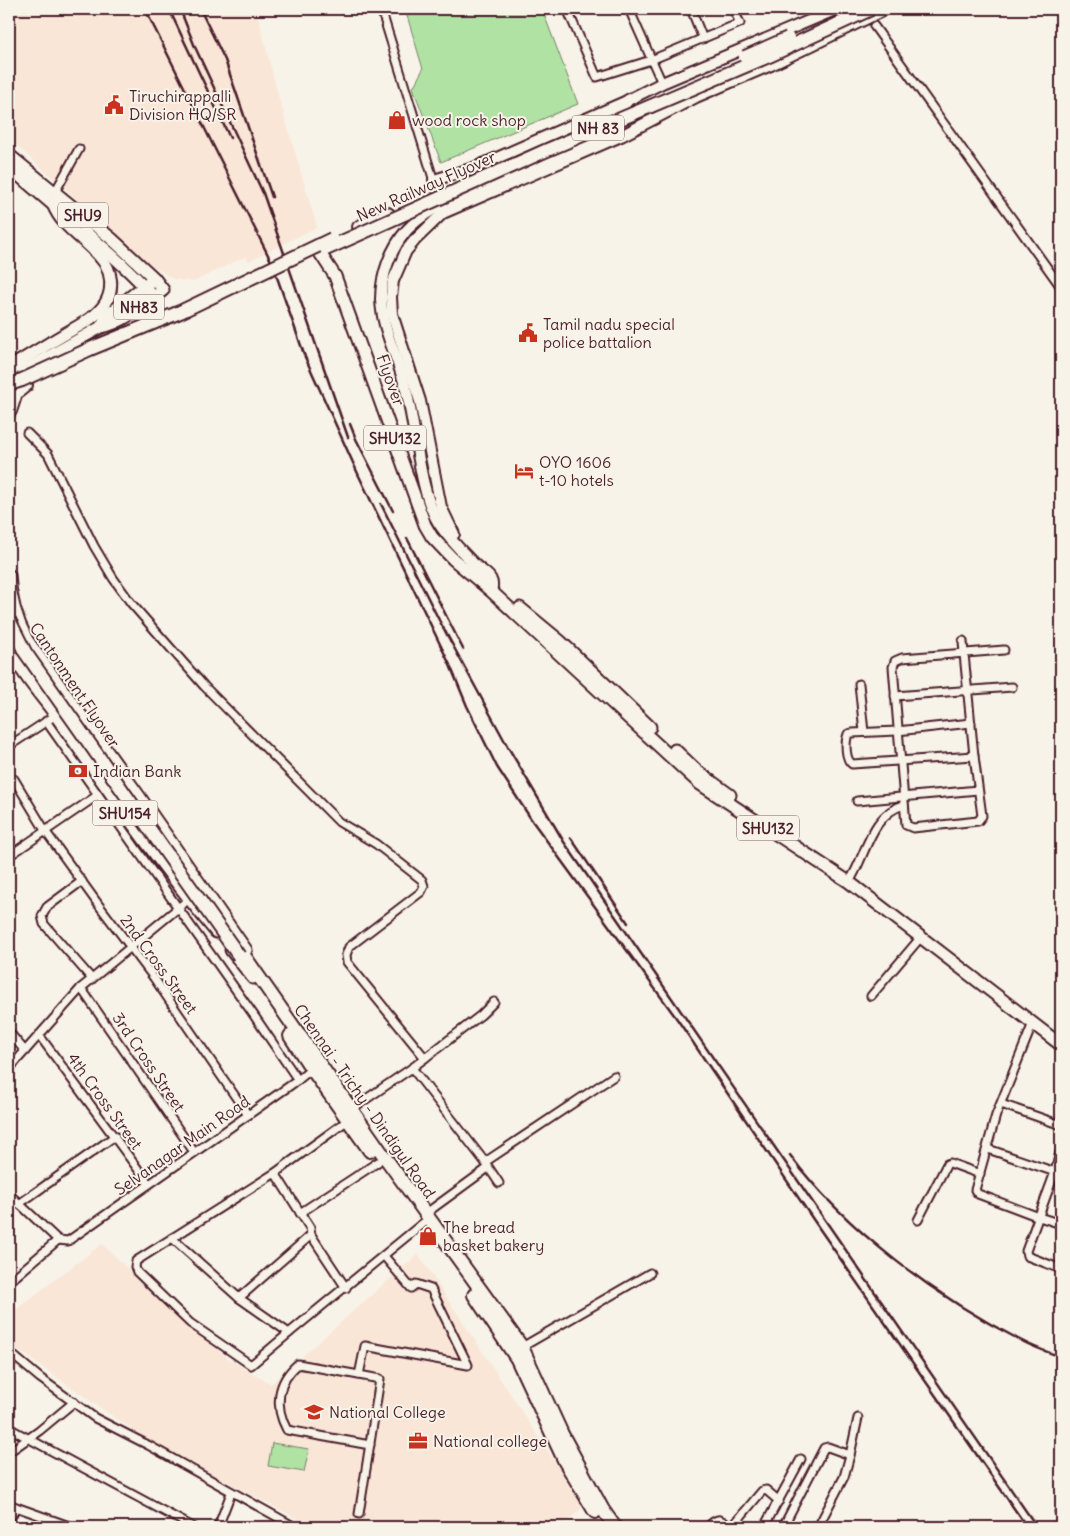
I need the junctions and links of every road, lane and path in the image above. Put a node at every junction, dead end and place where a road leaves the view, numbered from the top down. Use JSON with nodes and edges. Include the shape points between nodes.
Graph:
{"nodes":[{"id":1,"x":382,"y":9,"type":"edge"},
{"id":2,"x":629,"y":9,"type":"edge"},
{"id":3,"x":691,"y":9,"type":"edge"},
{"id":4,"x":733,"y":9,"type":"edge"},
{"id":5,"x":854,"y":9,"type":"edge"},
{"id":6,"x":871,"y":9,"type":"edge"},
{"id":7,"x":884,"y":9,"type":"edge"},
{"id":8,"x":570,"y":10,"type":"edge"},
{"id":9,"x":833,"y":10,"type":"edge"},
{"id":10,"x":874,"y":26,"type":"dead end"},
{"id":11,"x":703,"y":39,"type":"junction"},
{"id":12,"x":651,"y":60,"type":"junction"},
{"id":13,"x":662,"y":83,"type":"junction"},
{"id":14,"x":630,"y":100,"type":"junction"},
{"id":15,"x":620,"y":136,"type":"junction"},
{"id":16,"x":79,"y":149,"type":"dead end"},
{"id":17,"x":9,"y":155,"type":"edge"},
{"id":18,"x":9,"y":167,"type":"edge"},
{"id":19,"x":434,"y":180,"type":"junction"},
{"id":20,"x":55,"y":192,"type":"junction"},
{"id":21,"x":52,"y":204,"type":"junction"},
{"id":22,"x":442,"y":209,"type":"junction"},
{"id":23,"x":321,"y":248,"type":"junction"},
{"id":24,"x":149,"y":282,"type":"junction"},
{"id":25,"x":1061,"y":286,"type":"edge"},
{"id":26,"x":101,"y":327,"type":"junction"},
{"id":27,"x":10,"y":378,"type":"edge"},
{"id":28,"x":9,"y":396,"type":"edge"},
{"id":29,"x":10,"y":413,"type":"edge"},
{"id":30,"x":27,"y":433,"type":"dead end"},
{"id":31,"x":9,"y":575,"type":"edge"},
{"id":32,"x":483,"y":578,"type":"junction"},
{"id":33,"x":9,"y":602,"type":"edge"},
{"id":34,"x":9,"y":620,"type":"edge"},
{"id":35,"x":9,"y":640,"type":"edge"},
{"id":36,"x":963,"y":641,"type":"dead end"},
{"id":37,"x":1004,"y":650,"type":"dead end"},
{"id":38,"x":964,"y":654,"type":"junction"},
{"id":39,"x":34,"y":655,"type":"junction"},
{"id":40,"x":13,"y":666,"type":"edge"},
{"id":41,"x":859,"y":684,"type":"dead end"},
{"id":42,"x":1012,"y":687,"type":"dead end"},
{"id":43,"x":968,"y":691,"type":"junction"},
{"id":44,"x":896,"y":696,"type":"junction"},
{"id":45,"x":51,"y":718,"type":"junction"},
{"id":46,"x":971,"y":723,"type":"junction"},
{"id":47,"x":897,"y":731,"type":"junction"},
{"id":48,"x":864,"y":732,"type":"junction"},
{"id":49,"x":9,"y":746,"type":"edge"},
{"id":50,"x":974,"y":756,"type":"junction"},
{"id":51,"x":900,"y":761,"type":"junction"},
{"id":52,"x":14,"y":779,"type":"dead end"},
{"id":53,"x":978,"y":790,"type":"junction"},
{"id":54,"x":98,"y":795,"type":"junction"},
{"id":55,"x":904,"y":796,"type":"junction"},
{"id":56,"x":857,"y":801,"type":"dead end"},
{"id":57,"x":904,"y":805,"type":"junction"},
{"id":58,"x":46,"y":832,"type":"junction"},
{"id":59,"x":9,"y":856,"type":"edge"},
{"id":60,"x":82,"y":881,"type":"junction"},
{"id":61,"x":850,"y":881,"type":"junction"},
{"id":62,"x":189,"y":899,"type":"junction"},
{"id":63,"x":178,"y":907,"type":"junction"},
{"id":64,"x":921,"y":937,"type":"junction"},
{"id":65,"x":130,"y":947,"type":"junction"},
{"id":66,"x":240,"y":954,"type":"junction"},
{"id":67,"x":255,"y":977,"type":"junction"},
{"id":68,"x":92,"y":979,"type":"junction"},
{"id":69,"x":81,"y":988,"type":"junction"},
{"id":70,"x":871,"y":996,"type":"dead end"},
{"id":71,"x":494,"y":1002,"type":"dead end"},
{"id":72,"x":1033,"y":1023,"type":"junction"},
{"id":73,"x":9,"y":1032,"type":"edge"},
{"id":74,"x":39,"y":1035,"type":"junction"},
{"id":75,"x":1061,"y":1038,"type":"edge"},
{"id":76,"x":1061,"y":1045,"type":"edge"},
{"id":77,"x":25,"y":1051,"type":"junction"},
{"id":78,"x":425,"y":1058,"type":"junction"},
{"id":79,"x":315,"y":1066,"type":"junction"},
{"id":80,"x":412,"y":1068,"type":"junction"},
{"id":81,"x":9,"y":1069,"type":"edge"},
{"id":82,"x":614,"y":1076,"type":"dead end"},
{"id":83,"x":298,"y":1080,"type":"junction"},
{"id":84,"x":1001,"y":1104,"type":"junction"},
{"id":85,"x":347,"y":1114,"type":"junction"},
{"id":86,"x":248,"y":1115,"type":"junction"},
{"id":87,"x":1061,"y":1125,"type":"edge"},
{"id":88,"x":115,"y":1136,"type":"junction"},
{"id":89,"x":1061,"y":1148,"type":"edge"},
{"id":90,"x":988,"y":1149,"type":"junction"},
{"id":91,"x":194,"y":1152,"type":"junction"},
{"id":92,"x":378,"y":1162,"type":"junction"},
{"id":93,"x":486,"y":1165,"type":"junction"},
{"id":94,"x":275,"y":1173,"type":"junction"},
{"id":95,"x":1058,"y":1173,"type":"edge"},
{"id":96,"x":980,"y":1174,"type":"junction"},
{"id":97,"x":499,"y":1183,"type":"dead end"},
{"id":98,"x":149,"y":1184,"type":"junction"},
{"id":99,"x":9,"y":1194,"type":"edge"},
{"id":100,"x":19,"y":1204,"type":"junction"},
{"id":101,"x":300,"y":1213,"type":"junction"},
{"id":102,"x":1039,"y":1217,"type":"junction"},
{"id":103,"x":424,"y":1218,"type":"junction"},
{"id":104,"x":918,"y":1220,"type":"dead end"},
{"id":105,"x":1061,"y":1224,"type":"edge"},
{"id":106,"x":311,"y":1235,"type":"junction"},
{"id":107,"x":172,"y":1238,"type":"junction"},
{"id":108,"x":58,"y":1240,"type":"junction"},
{"id":109,"x":384,"y":1256,"type":"junction"},
{"id":110,"x":1061,"y":1269,"type":"edge"},
{"id":111,"x":461,"y":1270,"type":"junction"},
{"id":112,"x":650,"y":1272,"type":"dead end"},
{"id":113,"x":9,"y":1282,"type":"edge"},
{"id":114,"x":346,"y":1288,"type":"junction"},
{"id":115,"x":239,"y":1298,"type":"junction"},
{"id":116,"x":290,"y":1333,"type":"junction"},
{"id":117,"x":522,"y":1347,"type":"junction"},
{"id":118,"x":9,"y":1352,"type":"edge"},
{"id":119,"x":359,"y":1375,"type":"junction"},
{"id":120,"x":539,"y":1397,"type":"junction"},
{"id":121,"x":74,"y":1402,"type":"junction"},
{"id":122,"x":858,"y":1418,"type":"dead end"},
{"id":123,"x":9,"y":1428,"type":"edge"},
{"id":124,"x":28,"y":1438,"type":"junction"},
{"id":125,"x":370,"y":1445,"type":"junction"},
{"id":126,"x":9,"y":1452,"type":"edge"},
{"id":127,"x":850,"y":1455,"type":"junction"},
{"id":128,"x":801,"y":1459,"type":"dead end"},
{"id":129,"x":231,"y":1493,"type":"junction"},
{"id":130,"x":779,"y":1500,"type":"junction"},
{"id":131,"x":9,"y":1504,"type":"edge"},
{"id":132,"x":16,"y":1508,"type":"junction"},
{"id":133,"x":359,"y":1514,"type":"dead end"},
{"id":134,"x":9,"y":1521,"type":"edge"},
{"id":135,"x":59,"y":1525,"type":"edge"},
{"id":136,"x":72,"y":1527,"type":"edge"},
{"id":137,"x":193,"y":1527,"type":"edge"},
{"id":138,"x":218,"y":1527,"type":"edge"},
{"id":139,"x":294,"y":1527,"type":"edge"},
{"id":140,"x":604,"y":1527,"type":"edge"},
{"id":141,"x":615,"y":1527,"type":"edge"},
{"id":142,"x":707,"y":1527,"type":"edge"},
{"id":143,"x":731,"y":1527,"type":"edge"},
{"id":144,"x":764,"y":1527,"type":"edge"},
{"id":145,"x":783,"y":1527,"type":"edge"},
{"id":146,"x":818,"y":1527,"type":"edge"}],
"edges":[{"from":1,"to":19,"type":"street"},
{"from":2,"to":12,"type":"street"},
{"from":3,"to":11,"type":"street"},
{"from":4,"to":11,"type":"street","via":[[740,23]]},
{"from":5,"to":23,"type":"highway","name":"New Railway Flyover","bridge":true,"via":[[359,227]]},
{"from":6,"to":23,"type":"highway","name":"New Railway Flyover","number":"NH 83","bridge":true},
{"from":7,"to":15,"type":"street"},
{"from":8,"to":12,"type":"street","via":[[597,77]]},
{"from":9,"to":13,"type":"street"},
{"from":10,"to":25,"type":"street"},
{"from":11,"to":12,"type":"street"},
{"from":12,"to":13,"type":"street"},
{"from":13,"to":14,"type":"street"},
{"from":14,"to":15,"type":"street","via":[[633,101],[627,130]]},
{"from":14,"to":19,"type":"street","via":[[474,168]]},
{"from":14,"to":22,"type":"street","via":[[606,130],[590,140]]},
{"from":15,"to":22,"type":"street"},
{"from":16,"to":20,"type":"street"},
{"from":17,"to":20,"type":"main road","number":"SHU9"},
{"from":18,"to":21,"type":"main road","number":"SHU9"},
{"from":19,"to":22,"type":"street"},
{"from":20,"to":24,"type":"main road","number":"SHU9","via":[[112,239]]},
{"from":21,"to":24,"type":"main road","number":"SHU9"},
{"from":21,"to":27,"type":"main road","via":[[57,216],[107,265],[111,280],[108,298],[92,318]]},
{"from":22,"to":32,"type":"street","via":[[406,251],[393,281],[392,314],[420,401],[441,507],[454,535],[485,568]]},
{"from":23,"to":27,"type":"highway","name":"New Railway Flyover","bridge":true,"via":[[22,380]]},
{"from":23,"to":29,"type":"highway","name":"New Railway Flyover","via":[[188,314],[26,385],[16,393]]},
{"from":23,"to":32,"type":"main road","name":"Flyover","via":[[339,274],[358,321],[430,522],[445,545]]},
{"from":24,"to":26,"type":"main road","via":[[107,316]]},
{"from":24,"to":26,"type":"main road","number":"NH83","via":[[163,290],[110,325]]},
{"from":26,"to":27,"type":"main road"},
{"from":28,"to":29,"type":"highway"},
{"from":30,"to":78,"type":"street","via":[[48,454],[113,578],[204,686],[339,822],[376,844],[422,880],[421,892],[349,947],[346,955],[347,962]]},
{"from":31,"to":33,"type":"main road"},
{"from":32,"to":61,"type":"main road","name":"Flyover","number":"SHU132","via":[[700,784]]},
{"from":33,"to":39,"type":"highway","name":"Cantonment Flyover","via":[[19,632]]},
{"from":34,"to":66,"type":"highway","name":"Cantonment Flyover","bridge":true,"via":[[25,652]]},
{"from":35,"to":40,"type":"main road","number":"SHU154"},
{"from":36,"to":38,"type":"street"},
{"from":37,"to":38,"type":"street"},
{"from":38,"to":43,"type":"street"},
{"from":38,"to":44,"type":"street","via":[[895,661]]},
{"from":39,"to":40,"type":"street"},
{"from":39,"to":66,"type":"highway","name":"Cantonment Flyover","bridge":true},
{"from":39,"to":67,"type":"main road","via":[[236,934],[252,960]]},
{"from":40,"to":45,"type":"main road","number":"SHU154"},
{"from":41,"to":48,"type":"street"},
{"from":42,"to":43,"type":"street"},
{"from":43,"to":44,"type":"street"},
{"from":43,"to":46,"type":"street"},
{"from":44,"to":47,"type":"street"},
{"from":45,"to":49,"type":"street"},
{"from":45,"to":54,"type":"street"},
{"from":45,"to":62,"type":"main road","number":"SHU154"},
{"from":46,"to":47,"type":"street"},
{"from":46,"to":50,"type":"street"},
{"from":47,"to":48,"type":"street"},
{"from":47,"to":51,"type":"street"},
{"from":48,"to":51,"type":"street","via":[[848,734],[848,762]]},
{"from":50,"to":51,"type":"street"},
{"from":50,"to":53,"type":"street"},
{"from":51,"to":55,"type":"street"},
{"from":52,"to":58,"type":"street","name":"2nd Cross Street"},
{"from":53,"to":55,"type":"street"},
{"from":53,"to":57,"type":"street","via":[[982,816],[978,821],[913,828],[906,825]]},
{"from":54,"to":58,"type":"street"},
{"from":54,"to":63,"type":"street"},
{"from":55,"to":56,"type":"street"},
{"from":55,"to":57,"type":"street"},
{"from":57,"to":61,"type":"street","via":[[881,820]]},
{"from":58,"to":59,"type":"street"},
{"from":58,"to":60,"type":"street","name":"2nd Cross Street"},
{"from":60,"to":65,"type":"street","name":"2nd Cross Street"},
{"from":60,"to":68,"type":"street","via":[[47,907],[42,916],[44,924]]},
{"from":61,"to":64,"type":"main road","number":"SHU132"},
{"from":61,"to":75,"type":"main road","via":[[938,943]]},
{"from":62,"to":63,"type":"street"},
{"from":62,"to":67,"type":"main road","number":"SHU154"},
{"from":63,"to":65,"type":"street"},
{"from":63,"to":83,"type":"street"},
{"from":64,"to":70,"type":"street"},
{"from":64,"to":72,"type":"main road","number":"SHU132"},
{"from":65,"to":68,"type":"street"},
{"from":65,"to":86,"type":"street","name":"2nd Cross Street"},
{"from":66,"to":67,"type":"highway","name":"Cantonment Flyover"},
{"from":67,"to":79,"type":"highway","name":"Chennai - Trichy - Dindigul Road"},
{"from":68,"to":69,"type":"street"},
{"from":69,"to":74,"type":"street"},
{"from":69,"to":91,"type":"street","name":"3rd Cross Street"},
{"from":71,"to":78,"type":"street","via":[[481,1016]]},
{"from":72,"to":76,"type":"main road","number":"SHU132"},
{"from":72,"to":84,"type":"street"},
{"from":73,"to":77,"type":"street"},
{"from":74,"to":77,"type":"street"},
{"from":74,"to":88,"type":"street","name":"4th Cross Street"},
{"from":77,"to":81,"type":"street"},
{"from":78,"to":80,"type":"street"},
{"from":79,"to":83,"type":"street","name":"Selvanagar Main Road"},
{"from":79,"to":85,"type":"highway","name":"Chennai - Trichy - Dindigul Road"},
{"from":80,"to":85,"type":"street"},
{"from":80,"to":93,"type":"street"},
{"from":82,"to":93,"type":"street"},
{"from":83,"to":86,"type":"street","name":"Selvanagar Main Road"},
{"from":84,"to":87,"type":"street"},
{"from":84,"to":90,"type":"street"},
{"from":85,"to":92,"type":"highway","name":"Chennai - Trichy - Dindigul Road"},
{"from":85,"to":94,"type":"street"},
{"from":85,"to":103,"type":"highway","name":"Chennai - Trichy - Dindigul Road"},
{"from":86,"to":91,"type":"street","name":"Selvanagar Main Road"},
{"from":88,"to":98,"type":"street","name":"4th Cross Street"},
{"from":88,"to":100,"type":"street"},
{"from":89,"to":95,"type":"street"},
{"from":90,"to":95,"type":"street"},
{"from":90,"to":96,"type":"street"},
{"from":91,"to":98,"type":"street","name":"Selvanagar Main Road"},
{"from":92,"to":101,"type":"street"},
{"from":92,"to":103,"type":"highway","name":"Chennai - Trichy - Dindigul Road"},
{"from":93,"to":97,"type":"street"},
{"from":93,"to":103,"type":"street"},
{"from":94,"to":101,"type":"street"},
{"from":94,"to":107,"type":"street"},
{"from":95,"to":102,"type":"street"},
{"from":96,"to":102,"type":"street","via":[[976,1192]]},
{"from":96,"to":104,"type":"street","via":[[947,1164]]},
{"from":98,"to":108,"type":"street","name":"Selvanagar Main Road","via":[[68,1241]]},
{"from":99,"to":100,"type":"street"},
{"from":100,"to":108,"type":"street"},
{"from":101,"to":106,"type":"street"},
{"from":102,"to":105,"type":"street"},
{"from":102,"to":110,"type":"street","via":[[1027,1256]]},
{"from":103,"to":109,"type":"street"},
{"from":103,"to":111,"type":"highway","name":"Chennai - Trichy - Dindigul Road"},
{"from":106,"to":114,"type":"street"},
{"from":106,"to":115,"type":"street"},
{"from":107,"to":115,"type":"street"},
{"from":107,"to":116,"type":"street","via":[[136,1261],[135,1267],[190,1323],[251,1365]]},
{"from":108,"to":113,"type":"street"},
{"from":109,"to":114,"type":"street"},
{"from":109,"to":119,"type":"street","via":[[411,1288],[416,1284],[431,1289],[468,1365],[365,1346]]},
{"from":111,"to":117,"type":"highway","name":"Chennai - Trichy - Dindigul Road"},
{"from":111,"to":120,"type":"highway","name":"Chennai - Trichy - Dindigul Road"},
{"from":112,"to":117,"type":"street"},
{"from":114,"to":116,"type":"street"},
{"from":115,"to":116,"type":"street"},
{"from":117,"to":120,"type":"highway","name":"Chennai - Trichy - Dindigul Road"},
{"from":118,"to":121,"type":"street"},
{"from":119,"to":125,"type":"street","via":[[380,1379]]},
{"from":119,"to":125,"type":"street","via":[[298,1364],[282,1384],[279,1400],[281,1420],[288,1430]]},
{"from":120,"to":140,"type":"highway","name":"Chennai - Trichy - Dindigul Road","via":[[565,1462]]},
{"from":120,"to":141,"type":"highway","name":"Chennai - Trichy - Dindigul Road"},
{"from":121,"to":124,"type":"street"},
{"from":121,"to":129,"type":"street","via":[[95,1418]]},
{"from":122,"to":127,"type":"street"},
{"from":123,"to":124,"type":"street"},
{"from":124,"to":126,"type":"street"},
{"from":124,"to":137,"type":"street"},
{"from":125,"to":133,"type":"street"},
{"from":127,"to":145,"type":"street","via":[[824,1448]]},
{"from":127,"to":146,"type":"street","via":[[844,1477]]},
{"from":128,"to":130,"type":"street"},
{"from":129,"to":138,"type":"street"},
{"from":129,"to":139,"type":"street"},
{"from":130,"to":143,"type":"street","via":[[766,1490],[762,1491]]},
{"from":130,"to":144,"type":"street"},
{"from":131,"to":132,"type":"street"},
{"from":132,"to":134,"type":"street"},
{"from":132,"to":135,"type":"street"},
{"from":135,"to":136,"type":"street"},
{"from":142,"to":143,"type":"street","via":[[716,1520]]}]}
